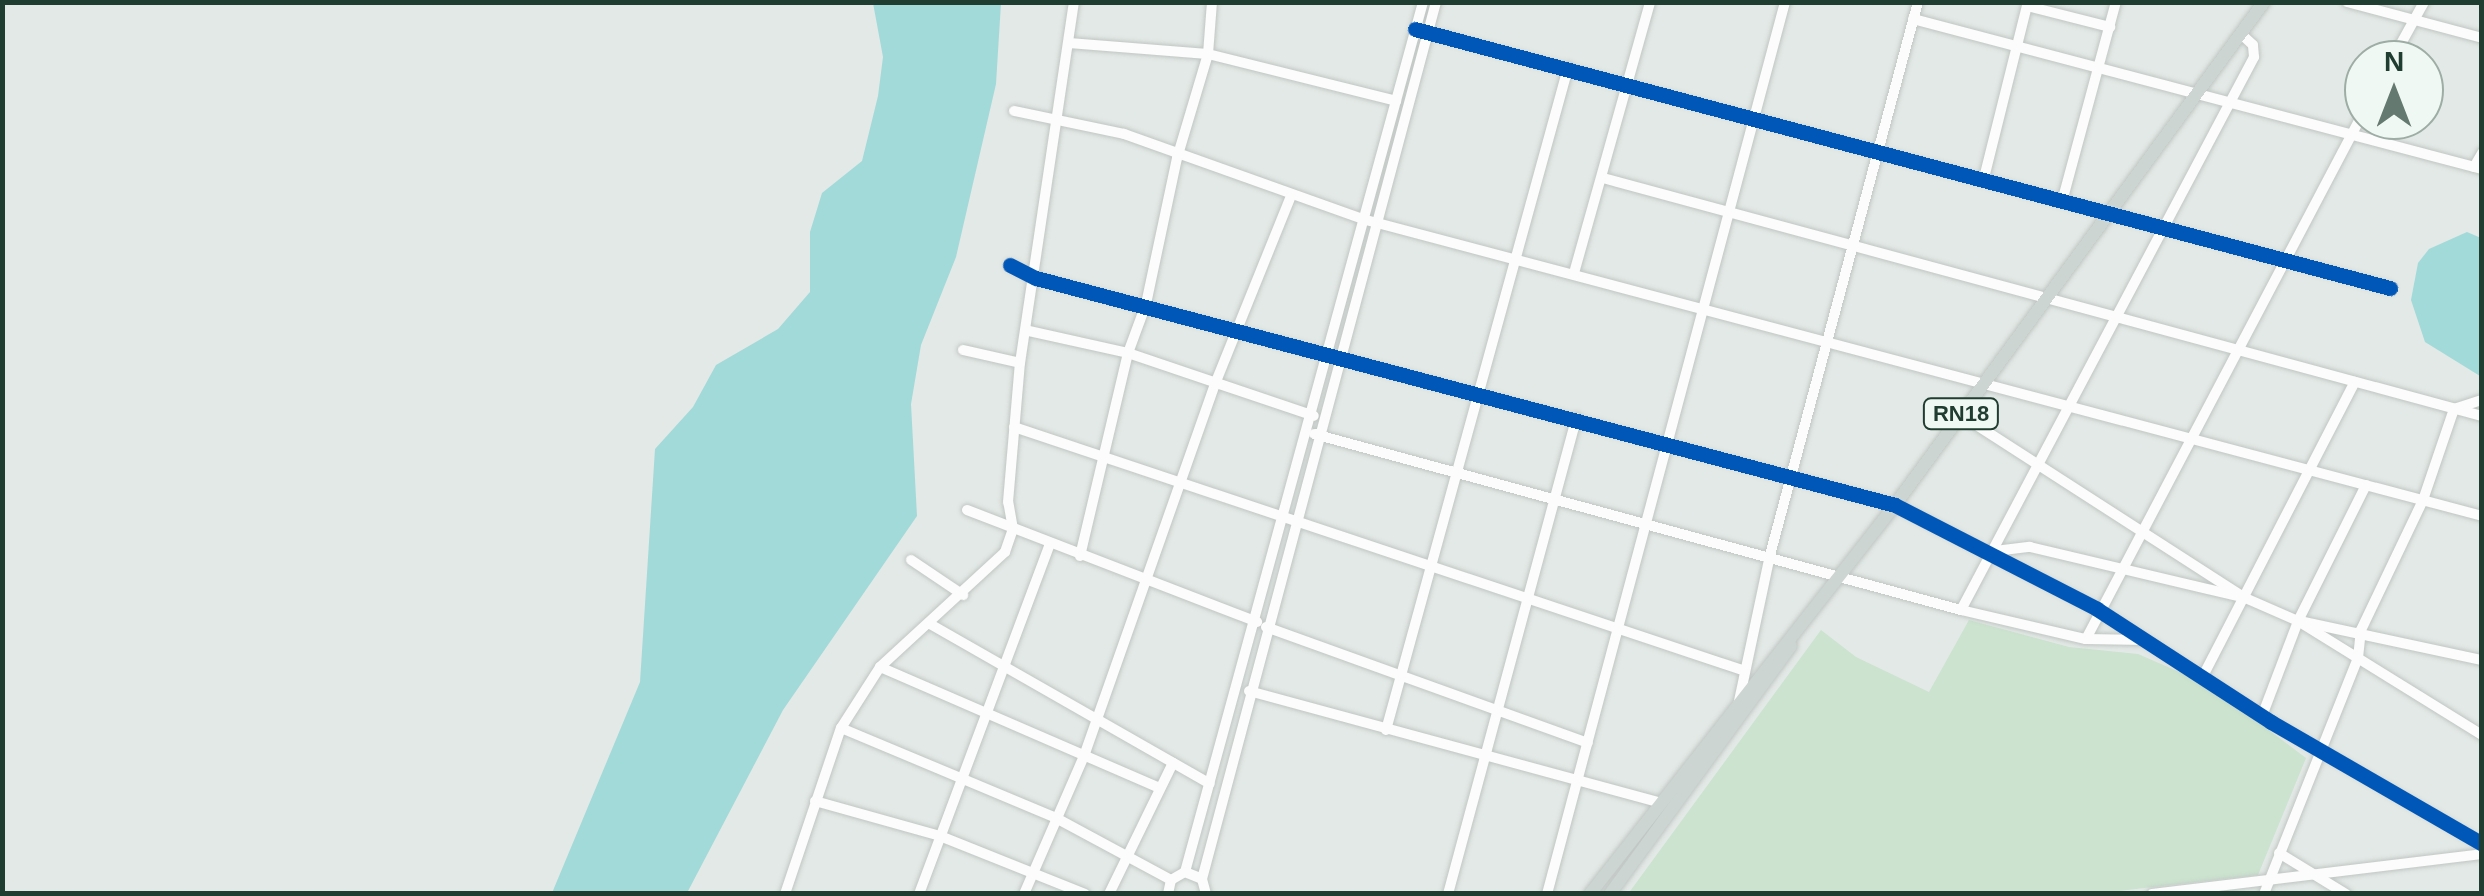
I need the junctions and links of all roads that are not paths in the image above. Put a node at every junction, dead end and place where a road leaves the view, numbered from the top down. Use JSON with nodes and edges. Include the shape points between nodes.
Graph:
{"nodes":[{"id":1,"x":1074,"y":2,"type":"edge"},
{"id":2,"x":1212,"y":2,"type":"edge"},
{"id":3,"x":1422,"y":2,"type":"edge"},
{"id":4,"x":1436,"y":2,"type":"edge"},
{"id":5,"x":1650,"y":2,"type":"edge"},
{"id":6,"x":1785,"y":2,"type":"edge"},
{"id":7,"x":1918,"y":2,"type":"edge"},
{"id":8,"x":2116,"y":2,"type":"edge"},
{"id":9,"x":2264,"y":2,"type":"edge"},
{"id":10,"x":2346,"y":2,"type":"edge"},
{"id":11,"x":2424,"y":2,"type":"edge"},
{"id":12,"x":2028,"y":4,"type":"edge"},
{"id":13,"x":1913,"y":19,"type":"junction"},
{"id":14,"x":2416,"y":19,"type":"junction"},
{"id":15,"x":2110,"y":28,"type":"junction"},
{"id":16,"x":1416,"y":29,"type":"junction"},
{"id":17,"x":1428,"y":33,"type":"junction"},
{"id":18,"x":2241,"y":34,"type":"junction"},
{"id":19,"x":2482,"y":38,"type":"edge"},
{"id":20,"x":2404,"y":40,"type":"edge"},
{"id":21,"x":1069,"y":43,"type":"junction"},
{"id":22,"x":2016,"y":46,"type":"junction"},
{"id":23,"x":1208,"y":54,"type":"junction"},
{"id":24,"x":1568,"y":68,"type":"junction"},
{"id":25,"x":2100,"y":68,"type":"junction"},
{"id":26,"x":1628,"y":82,"type":"junction"},
{"id":27,"x":2196,"y":94,"type":"junction"},
{"id":28,"x":1396,"y":101,"type":"junction"},
{"id":29,"x":2229,"y":104,"type":"junction"},
{"id":30,"x":1014,"y":111,"type":"dead end"},
{"id":31,"x":1755,"y":117,"type":"junction"},
{"id":32,"x":1056,"y":122,"type":"junction"},
{"id":33,"x":2344,"y":138,"type":"edge"},
{"id":34,"x":2348,"y":140,"type":"edge"},
{"id":35,"x":2353,"y":140,"type":"edge"},
{"id":36,"x":1878,"y":150,"type":"junction"},
{"id":37,"x":2482,"y":152,"type":"edge"},
{"id":38,"x":1176,"y":158,"type":"junction"},
{"id":39,"x":2478,"y":168,"type":"edge"},
{"id":40,"x":1603,"y":178,"type":"junction"},
{"id":41,"x":1984,"y":178,"type":"junction"},
{"id":42,"x":1290,"y":198,"type":"junction"},
{"id":43,"x":2062,"y":198,"type":"junction"},
{"id":44,"x":1731,"y":210,"type":"junction"},
{"id":45,"x":2109,"y":211,"type":"junction"},
{"id":46,"x":1371,"y":221,"type":"junction"},
{"id":47,"x":2168,"y":226,"type":"junction"},
{"id":48,"x":1854,"y":241,"type":"junction"},
{"id":49,"x":1517,"y":258,"type":"junction"},
{"id":50,"x":2288,"y":258,"type":"junction"},
{"id":51,"x":1010,"y":265,"type":"dead end"},
{"id":52,"x":1574,"y":273,"type":"junction"},
{"id":53,"x":1036,"y":278,"type":"junction"},
{"id":54,"x":2390,"y":288,"type":"dead end"},
{"id":55,"x":2047,"y":296,"type":"junction"},
{"id":56,"x":1146,"y":304,"type":"junction"},
{"id":57,"x":1703,"y":306,"type":"junction"},
{"id":58,"x":2118,"y":315,"type":"junction"},
{"id":59,"x":1238,"y":326,"type":"junction"},
{"id":60,"x":1029,"y":331,"type":"junction"},
{"id":61,"x":1828,"y":338,"type":"junction"},
{"id":62,"x":963,"y":350,"type":"dead end"},
{"id":63,"x":2238,"y":351,"type":"junction"},
{"id":64,"x":1128,"y":354,"type":"junction"},
{"id":65,"x":1335,"y":358,"type":"junction"},
{"id":66,"x":1020,"y":362,"type":"junction"},
{"id":67,"x":2355,"y":382,"type":"junction"},
{"id":68,"x":1985,"y":383,"type":"junction"},
{"id":69,"x":1215,"y":384,"type":"junction"},
{"id":70,"x":1481,"y":393,"type":"junction"},
{"id":71,"x":2482,"y":400,"type":"edge"},
{"id":72,"x":2072,"y":406,"type":"junction"},
{"id":73,"x":2454,"y":409,"type":"junction"},
{"id":74,"x":1961,"y":414,"type":"junction"},
{"id":75,"x":1314,"y":416,"type":"junction"},
{"id":76,"x":2482,"y":416,"type":"edge"},
{"id":77,"x":1576,"y":418,"type":"junction"},
{"id":78,"x":1014,"y":427,"type":"junction"},
{"id":79,"x":1314,"y":434,"type":"junction"},
{"id":80,"x":2192,"y":438,"type":"junction"},
{"id":81,"x":1667,"y":443,"type":"junction"},
{"id":82,"x":1103,"y":458,"type":"junction"},
{"id":83,"x":2039,"y":465,"type":"junction"},
{"id":84,"x":2310,"y":469,"type":"junction"},
{"id":85,"x":1460,"y":472,"type":"junction"},
{"id":86,"x":1791,"y":476,"type":"junction"},
{"id":87,"x":2366,"y":485,"type":"junction"},
{"id":88,"x":1178,"y":486,"type":"junction"},
{"id":89,"x":1554,"y":498,"type":"junction"},
{"id":90,"x":2422,"y":500,"type":"junction"},
{"id":91,"x":1895,"y":504,"type":"junction"},
{"id":92,"x":967,"y":510,"type":"dead end"},
{"id":93,"x":2482,"y":516,"type":"edge"},
{"id":94,"x":1289,"y":520,"type":"junction"},
{"id":95,"x":1646,"y":522,"type":"junction"},
{"id":96,"x":1013,"y":529,"type":"junction"},
{"id":97,"x":2142,"y":530,"type":"junction"},
{"id":98,"x":1050,"y":544,"type":"junction"},
{"id":99,"x":1993,"y":551,"type":"junction"},
{"id":100,"x":1770,"y":555,"type":"junction"},
{"id":101,"x":1080,"y":556,"type":"junction"},
{"id":102,"x":911,"y":560,"type":"dead end"},
{"id":103,"x":1434,"y":567,"type":"junction"},
{"id":104,"x":2120,"y":569,"type":"junction"},
{"id":105,"x":1840,"y":572,"type":"junction"},
{"id":106,"x":1146,"y":582,"type":"junction"},
{"id":107,"x":963,"y":595,"type":"junction"},
{"id":108,"x":2244,"y":597,"type":"junction"},
{"id":109,"x":1527,"y":598,"type":"junction"},
{"id":110,"x":2098,"y":609,"type":"junction"},
{"id":111,"x":1961,"y":610,"type":"junction"},
{"id":112,"x":2298,"y":621,"type":"junction"},
{"id":113,"x":930,"y":624,"type":"junction"},
{"id":114,"x":1262,"y":624,"type":"junction"},
{"id":115,"x":1618,"y":628,"type":"junction"},
{"id":116,"x":2361,"y":630,"type":"junction"},
{"id":117,"x":2086,"y":640,"type":"junction"},
{"id":118,"x":2146,"y":640,"type":"junction"},
{"id":119,"x":2358,"y":658,"type":"junction"},
{"id":120,"x":2482,"y":660,"type":"edge"},
{"id":121,"x":880,"y":667,"type":"junction"},
{"id":122,"x":1002,"y":667,"type":"junction"},
{"id":123,"x":1742,"y":670,"type":"junction"},
{"id":124,"x":2203,"y":676,"type":"junction"},
{"id":125,"x":1400,"y":678,"type":"junction"},
{"id":126,"x":1248,"y":691,"type":"junction"},
{"id":127,"x":1739,"y":701,"type":"junction"},
{"id":128,"x":986,"y":710,"type":"junction"},
{"id":129,"x":1499,"y":715,"type":"junction"},
{"id":130,"x":2262,"y":716,"type":"junction"},
{"id":131,"x":1096,"y":721,"type":"junction"},
{"id":132,"x":842,"y":728,"type":"junction"},
{"id":133,"x":1386,"y":730,"type":"junction"},
{"id":134,"x":2482,"y":734,"type":"edge"},
{"id":135,"x":1588,"y":742,"type":"junction"},
{"id":136,"x":2319,"y":748,"type":"junction"},
{"id":137,"x":1084,"y":756,"type":"junction"},
{"id":138,"x":1485,"y":756,"type":"junction"},
{"id":139,"x":1173,"y":762,"type":"junction"},
{"id":140,"x":960,"y":778,"type":"junction"},
{"id":141,"x":1578,"y":780,"type":"junction"},
{"id":142,"x":1210,"y":784,"type":"junction"},
{"id":143,"x":1160,"y":788,"type":"junction"},
{"id":144,"x":815,"y":800,"type":"junction"},
{"id":145,"x":1660,"y":803,"type":"junction"},
{"id":146,"x":1056,"y":818,"type":"junction"},
{"id":147,"x":940,"y":836,"type":"junction"},
{"id":148,"x":2482,"y":844,"type":"edge"},
{"id":149,"x":1127,"y":853,"type":"junction"},
{"id":150,"x":2279,"y":853,"type":"junction"},
{"id":151,"x":2482,"y":854,"type":"edge"},
{"id":152,"x":1034,"y":872,"type":"junction"},
{"id":153,"x":1185,"y":872,"type":"junction"},
{"id":154,"x":2321,"y":877,"type":"junction"},
{"id":155,"x":1171,"y":880,"type":"junction"},
{"id":156,"x":1202,"y":880,"type":"junction"},
{"id":157,"x":2269,"y":880,"type":"junction"},
{"id":158,"x":2156,"y":893,"type":"edge"},
{"id":159,"x":785,"y":894,"type":"edge"},
{"id":160,"x":919,"y":894,"type":"edge"},
{"id":161,"x":1024,"y":894,"type":"edge"},
{"id":162,"x":1085,"y":894,"type":"edge"},
{"id":163,"x":1108,"y":894,"type":"edge"},
{"id":164,"x":1168,"y":894,"type":"edge"},
{"id":165,"x":1206,"y":894,"type":"edge"},
{"id":166,"x":1448,"y":894,"type":"edge"},
{"id":167,"x":1547,"y":894,"type":"edge"},
{"id":168,"x":1590,"y":894,"type":"edge"},
{"id":169,"x":1610,"y":894,"type":"edge"},
{"id":170,"x":2264,"y":894,"type":"edge"},
{"id":171,"x":2346,"y":894,"type":"edge"}],
"edges":[{"from":1,"to":21,"type":"street"},
{"from":2,"to":23,"type":"street"},
{"from":3,"to":16,"type":"street"},
{"from":4,"to":17,"type":"street"},
{"from":5,"to":26,"type":"street"},
{"from":6,"to":31,"type":"street"},
{"from":7,"to":13,"type":"street"},
{"from":8,"to":15,"type":"street"},
{"from":9,"to":18,"type":"main road","number":"RN18"},
{"from":10,"to":14,"type":"street"},
{"from":11,"to":14,"type":"street"},
{"from":12,"to":15,"type":"street"},
{"from":12,"to":22,"type":"street"},
{"from":13,"to":22,"type":"street"},
{"from":13,"to":36,"type":"street"},
{"from":14,"to":19,"type":"street"},
{"from":14,"to":20,"type":"street"},
{"from":15,"to":25,"type":"street"},
{"from":16,"to":17,"type":"street"},
{"from":16,"to":28,"type":"street"},
{"from":17,"to":24,"type":"street"},
{"from":17,"to":46,"type":"street"},
{"from":18,"to":27,"type":"main road","number":"RN18"},
{"from":18,"to":29,"type":"street","via":[[2255,54]]},
{"from":21,"to":23,"type":"street"},
{"from":21,"to":32,"type":"street"},
{"from":22,"to":25,"type":"street"},
{"from":22,"to":41,"type":"street"},
{"from":23,"to":28,"type":"street"},
{"from":23,"to":38,"type":"street"},
{"from":24,"to":26,"type":"street"},
{"from":24,"to":49,"type":"street"},
{"from":25,"to":27,"type":"street"},
{"from":25,"to":43,"type":"street"},
{"from":26,"to":31,"type":"street"},
{"from":26,"to":40,"type":"street"},
{"from":27,"to":29,"type":"street"},
{"from":27,"to":45,"type":"main road","number":"RN18"},
{"from":28,"to":46,"type":"street"},
{"from":29,"to":33,"type":"street"},
{"from":29,"to":47,"type":"street"},
{"from":30,"to":32,"type":"street"},
{"from":31,"to":36,"type":"street"},
{"from":31,"to":44,"type":"street"},
{"from":32,"to":38,"type":"street","via":[[1124,134]]},
{"from":32,"to":53,"type":"street"},
{"from":34,"to":50,"type":"street"},
{"from":35,"to":39,"type":"street"},
{"from":36,"to":41,"type":"street"},
{"from":36,"to":48,"type":"street"},
{"from":37,"to":39,"type":"street"},
{"from":38,"to":42,"type":"street"},
{"from":38,"to":56,"type":"street"},
{"from":40,"to":44,"type":"street"},
{"from":40,"to":52,"type":"street"},
{"from":41,"to":43,"type":"street"},
{"from":42,"to":46,"type":"street"},
{"from":42,"to":59,"type":"street"},
{"from":43,"to":45,"type":"street"},
{"from":44,"to":48,"type":"street"},
{"from":44,"to":57,"type":"street"},
{"from":45,"to":47,"type":"street"},
{"from":45,"to":55,"type":"main road","number":"RN18"},
{"from":46,"to":49,"type":"street"},
{"from":46,"to":65,"type":"street"},
{"from":47,"to":50,"type":"street"},
{"from":47,"to":58,"type":"street"},
{"from":48,"to":55,"type":"street"},
{"from":48,"to":61,"type":"street"},
{"from":49,"to":52,"type":"street"},
{"from":49,"to":70,"type":"street"},
{"from":50,"to":54,"type":"street"},
{"from":50,"to":63,"type":"street"},
{"from":51,"to":53,"type":"street"},
{"from":52,"to":57,"type":"street"},
{"from":53,"to":56,"type":"street"},
{"from":53,"to":60,"type":"street"},
{"from":55,"to":58,"type":"street"},
{"from":55,"to":68,"type":"main road","number":"RN18"},
{"from":56,"to":59,"type":"street"},
{"from":56,"to":64,"type":"street"},
{"from":57,"to":61,"type":"street"},
{"from":57,"to":81,"type":"street"},
{"from":58,"to":63,"type":"street"},
{"from":58,"to":72,"type":"street"},
{"from":59,"to":65,"type":"street"},
{"from":59,"to":69,"type":"street"},
{"from":60,"to":64,"type":"street"},
{"from":60,"to":66,"type":"street"},
{"from":61,"to":68,"type":"street"},
{"from":61,"to":86,"type":"street"},
{"from":62,"to":66,"type":"street"},
{"from":63,"to":67,"type":"street"},
{"from":63,"to":80,"type":"street"},
{"from":64,"to":69,"type":"street"},
{"from":64,"to":82,"type":"street"},
{"from":65,"to":70,"type":"street"},
{"from":65,"to":75,"type":"street"},
{"from":65,"to":79,"type":"street"},
{"from":66,"to":78,"type":"street"},
{"from":67,"to":73,"type":"street"},
{"from":67,"to":84,"type":"street"},
{"from":68,"to":72,"type":"street"},
{"from":68,"to":74,"type":"main road","number":"RN18"},
{"from":69,"to":75,"type":"street"},
{"from":69,"to":88,"type":"street"},
{"from":70,"to":77,"type":"street"},
{"from":70,"to":85,"type":"street"},
{"from":71,"to":73,"type":"street"},
{"from":72,"to":80,"type":"street"},
{"from":72,"to":83,"type":"street"},
{"from":73,"to":76,"type":"street"},
{"from":73,"to":90,"type":"street"},
{"from":74,"to":83,"type":"street"},
{"from":74,"to":91,"type":"main road","number":"RN18"},
{"from":75,"to":79,"type":"street"},
{"from":77,"to":81,"type":"street"},
{"from":77,"to":89,"type":"street"},
{"from":78,"to":82,"type":"street"},
{"from":78,"to":96,"type":"street"},
{"from":79,"to":85,"type":"street"},
{"from":79,"to":94,"type":"street"},
{"from":80,"to":84,"type":"street"},
{"from":80,"to":97,"type":"street"},
{"from":81,"to":86,"type":"street"},
{"from":81,"to":95,"type":"street"},
{"from":82,"to":88,"type":"street"},
{"from":82,"to":101,"type":"street"},
{"from":83,"to":97,"type":"street"},
{"from":83,"to":99,"type":"street"},
{"from":84,"to":87,"type":"street"},
{"from":84,"to":108,"type":"street"},
{"from":85,"to":89,"type":"street"},
{"from":85,"to":103,"type":"street"},
{"from":86,"to":91,"type":"street"},
{"from":86,"to":100,"type":"street"},
{"from":87,"to":90,"type":"street"},
{"from":87,"to":112,"type":"street"},
{"from":88,"to":94,"type":"street"},
{"from":88,"to":106,"type":"street"},
{"from":89,"to":95,"type":"street"},
{"from":89,"to":109,"type":"street"},
{"from":90,"to":93,"type":"street"},
{"from":90,"to":116,"type":"street"},
{"from":91,"to":99,"type":"street"},
{"from":91,"to":105,"type":"main road","number":"RN18"},
{"from":92,"to":96,"type":"street"},
{"from":94,"to":103,"type":"street"},
{"from":94,"to":114,"type":"street"},
{"from":95,"to":100,"type":"street"},
{"from":95,"to":115,"type":"street"},
{"from":96,"to":98,"type":"street"},
{"from":96,"to":107,"type":"street","via":[[1005,552]]},
{"from":97,"to":104,"type":"street"},
{"from":97,"to":108,"type":"street"},
{"from":98,"to":101,"type":"street"},
{"from":98,"to":122,"type":"street"},
{"from":99,"to":104,"type":"street","via":[[2030,548]]},
{"from":99,"to":110,"type":"street"},
{"from":99,"to":111,"type":"street"},
{"from":100,"to":105,"type":"street"},
{"from":100,"to":123,"type":"street"},
{"from":101,"to":106,"type":"street"},
{"from":102,"to":107,"type":"street"},
{"from":103,"to":109,"type":"street"},
{"from":103,"to":125,"type":"street"},
{"from":104,"to":108,"type":"street"},
{"from":104,"to":110,"type":"street"},
{"from":105,"to":111,"type":"street"},
{"from":105,"to":127,"type":"main road","number":"RN18"},
{"from":105,"to":169,"type":"main road","number":"RN18"},
{"from":106,"to":114,"type":"street"},
{"from":106,"to":131,"type":"street"},
{"from":107,"to":113,"type":"street"},
{"from":108,"to":112,"type":"street"},
{"from":108,"to":124,"type":"street"},
{"from":109,"to":115,"type":"street"},
{"from":109,"to":129,"type":"street"},
{"from":110,"to":117,"type":"street"},
{"from":110,"to":118,"type":"street"},
{"from":111,"to":117,"type":"street"},
{"from":112,"to":116,"type":"street"},
{"from":112,"to":119,"type":"street"},
{"from":112,"to":130,"type":"street"},
{"from":113,"to":121,"type":"street"},
{"from":113,"to":122,"type":"street"},
{"from":114,"to":125,"type":"street"},
{"from":114,"to":126,"type":"street"},
{"from":114,"to":142,"type":"street"},
{"from":115,"to":123,"type":"street"},
{"from":115,"to":135,"type":"street"},
{"from":116,"to":119,"type":"street"},
{"from":116,"to":120,"type":"street"},
{"from":117,"to":118,"type":"street"},
{"from":118,"to":124,"type":"street"},
{"from":119,"to":134,"type":"street"},
{"from":119,"to":136,"type":"street"},
{"from":121,"to":128,"type":"street"},
{"from":121,"to":132,"type":"street"},
{"from":122,"to":128,"type":"street"},
{"from":122,"to":131,"type":"street"},
{"from":123,"to":127,"type":"street"},
{"from":124,"to":130,"type":"street"},
{"from":125,"to":129,"type":"street"},
{"from":125,"to":133,"type":"street"},
{"from":126,"to":133,"type":"street"},
{"from":126,"to":156,"type":"street"},
{"from":127,"to":145,"type":"main road","number":"RN18"},
{"from":128,"to":137,"type":"street"},
{"from":128,"to":140,"type":"street"},
{"from":129,"to":135,"type":"street"},
{"from":129,"to":138,"type":"street"},
{"from":130,"to":136,"type":"street"},
{"from":131,"to":137,"type":"street"},
{"from":131,"to":139,"type":"street"},
{"from":132,"to":140,"type":"street"},
{"from":132,"to":144,"type":"street"},
{"from":133,"to":138,"type":"street"},
{"from":135,"to":141,"type":"street"},
{"from":136,"to":148,"type":"street"},
{"from":136,"to":150,"type":"street"},
{"from":137,"to":143,"type":"street"},
{"from":137,"to":146,"type":"street"},
{"from":138,"to":141,"type":"street"},
{"from":138,"to":166,"type":"street"},
{"from":139,"to":142,"type":"street"},
{"from":139,"to":143,"type":"street"},
{"from":140,"to":146,"type":"street"},
{"from":140,"to":147,"type":"street"},
{"from":141,"to":145,"type":"street"},
{"from":141,"to":167,"type":"street"},
{"from":142,"to":153,"type":"street"},
{"from":143,"to":149,"type":"street"},
{"from":144,"to":147,"type":"street"},
{"from":144,"to":159,"type":"street"},
{"from":145,"to":168,"type":"main road","number":"RN18"},
{"from":146,"to":149,"type":"street"},
{"from":146,"to":152,"type":"street"},
{"from":147,"to":152,"type":"street"},
{"from":147,"to":160,"type":"street"},
{"from":149,"to":155,"type":"street"},
{"from":149,"to":163,"type":"street"},
{"from":150,"to":154,"type":"street"},
{"from":150,"to":157,"type":"street"},
{"from":151,"to":154,"type":"street"},
{"from":152,"to":161,"type":"street"},
{"from":152,"to":162,"type":"street"},
{"from":153,"to":155,"type":"street"},
{"from":153,"to":156,"type":"street"},
{"from":154,"to":157,"type":"street"},
{"from":154,"to":171,"type":"street"},
{"from":155,"to":164,"type":"street"},
{"from":156,"to":165,"type":"street"},
{"from":157,"to":158,"type":"street"},
{"from":157,"to":170,"type":"street"}]}
